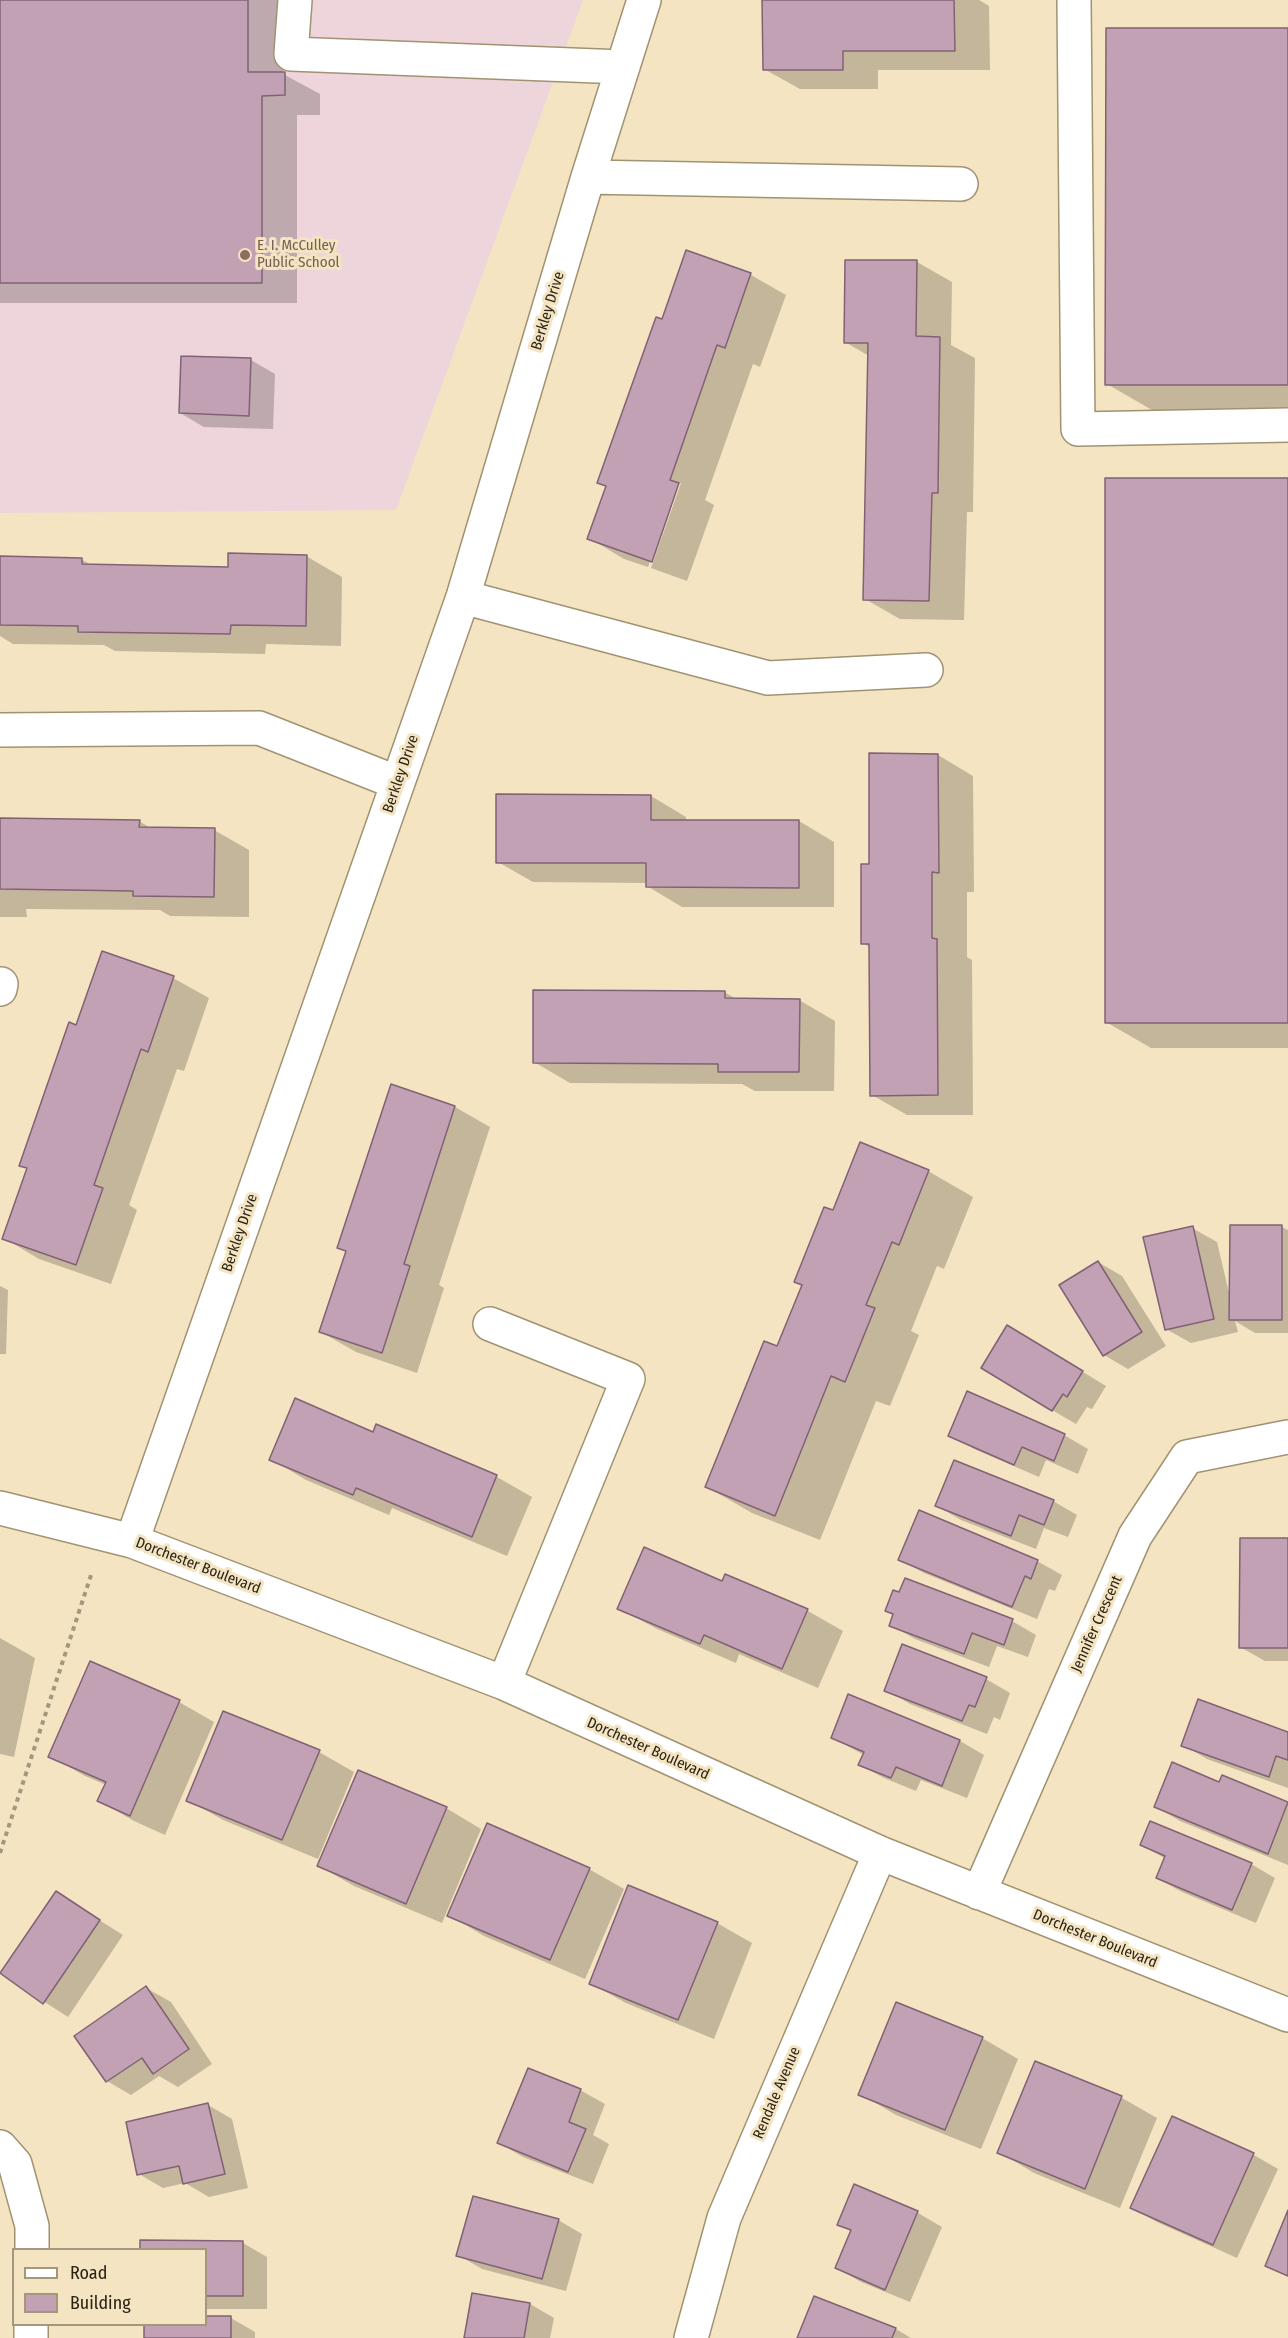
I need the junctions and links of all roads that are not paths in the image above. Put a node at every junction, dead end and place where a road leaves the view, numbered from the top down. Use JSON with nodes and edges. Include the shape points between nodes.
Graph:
{"nodes":[{"id":1,"x":295,"y":0,"type":"edge"},
{"id":2,"x":644,"y":0,"type":"edge"},
{"id":3,"x":1074,"y":0,"type":"edge"},
{"id":4,"x":623,"y":67,"type":"junction"},
{"id":5,"x":588,"y":177,"type":"junction"},
{"id":6,"x":960,"y":184,"type":"dead end"},
{"id":7,"x":1288,"y":425,"type":"edge"},
{"id":8,"x":462,"y":597,"type":"junction"},
{"id":9,"x":926,"y":670,"type":"dead end"},
{"id":10,"x":0,"y":730,"type":"edge"},
{"id":11,"x":398,"y":783,"type":"junction"},
{"id":12,"x":1,"y":984,"type":"edge"},
{"id":13,"x":0,"y":989,"type":"edge"},
{"id":14,"x":490,"y":1324,"type":"dead end"},
{"id":15,"x":1288,"y":1437,"type":"edge"},
{"id":16,"x":0,"y":1508,"type":"edge"},
{"id":17,"x":118,"y":1537,"type":"junction"},
{"id":18,"x":504,"y":1683,"type":"junction"},
{"id":19,"x":880,"y":1853,"type":"junction"},
{"id":20,"x":979,"y":1893,"type":"junction"},
{"id":21,"x":1288,"y":2015,"type":"edge"},
{"id":22,"x":0,"y":2147,"type":"edge"},
{"id":23,"x":32,"y":2248,"type":"edge"},
{"id":24,"x":692,"y":2338,"type":"edge"}],
"edges":[{"from":1,"to":4,"type":"street","via":[[291,54]]},
{"from":2,"to":4,"type":"street","name":"Berkley Drive"},
{"from":3,"to":7,"type":"street","via":[[1078,429]]},
{"from":4,"to":5,"type":"street","name":"Berkley Drive"},
{"from":5,"to":6,"type":"street"},
{"from":5,"to":8,"type":"street","name":"Berkley Drive"},
{"from":8,"to":9,"type":"street","via":[[768,678]]},
{"from":8,"to":11,"type":"street","name":"Berkley Drive"},
{"from":10,"to":11,"type":"street","via":[[259,728]]},
{"from":11,"to":17,"type":"street","name":"Berkley Drive"},
{"from":12,"to":13,"type":"street"},
{"from":14,"to":18,"type":"street","via":[[628,1378]]},
{"from":15,"to":20,"type":"street","name":"Jennifer Crescent","via":[[1187,1457],[1135,1536]]},
{"from":16,"to":17,"type":"street","name":"Dorchester Boulevard"},
{"from":17,"to":18,"type":"street","name":"Dorchester Boulevard"},
{"from":18,"to":19,"type":"street","name":"Dorchester Boulevard"},
{"from":19,"to":20,"type":"street","name":"Dorchester Boulevard"},
{"from":19,"to":24,"type":"street","name":"Rendale Avenue","via":[[724,2218]]},
{"from":20,"to":21,"type":"street","name":"Dorchester Boulevard"},
{"from":22,"to":23,"type":"street","via":[[15,2164],[32,2226]]}]}
